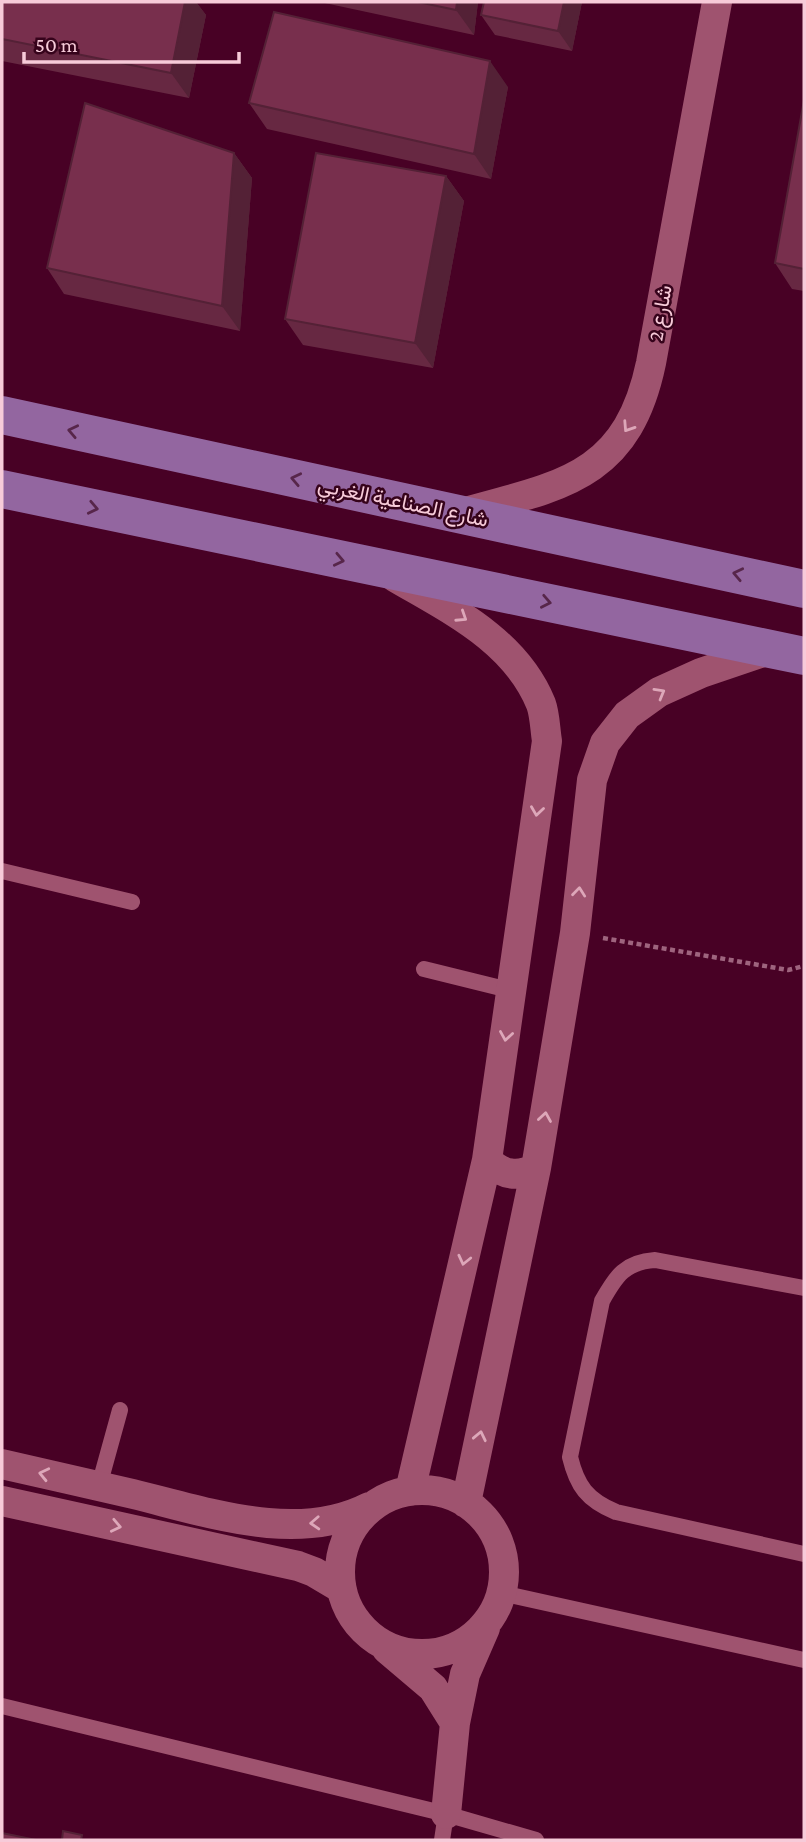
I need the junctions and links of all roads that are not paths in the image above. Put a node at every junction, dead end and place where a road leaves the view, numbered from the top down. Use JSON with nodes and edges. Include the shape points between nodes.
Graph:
{"nodes":[{"id":1,"x":717,"y":2,"type":"edge"},
{"id":2,"x":2,"y":415,"type":"edge"},
{"id":3,"x":2,"y":489,"type":"edge"},
{"id":4,"x":458,"y":514,"type":"junction"},
{"id":5,"x":383,"y":569,"type":"junction"},
{"id":6,"x":804,"y":589,"type":"edge"},
{"id":7,"x":789,"y":652,"type":"edge"},
{"id":8,"x":2,"y":872,"type":"edge"},
{"id":9,"x":132,"y":902,"type":"dead end"},
{"id":10,"x":424,"y":969,"type":"dead end"},
{"id":11,"x":513,"y":991,"type":"junction"},
{"id":12,"x":487,"y":1160,"type":"junction"},
{"id":13,"x":536,"y":1168,"type":"junction"},
{"id":14,"x":804,"y":1288,"type":"edge"},
{"id":15,"x":120,"y":1410,"type":"dead end"},
{"id":16,"x":2,"y":1464,"type":"edge"},
{"id":17,"x":99,"y":1486,"type":"junction"},
{"id":18,"x":410,"y":1491,"type":"junction"},
{"id":19,"x":2,"y":1501,"type":"edge"},
{"id":20,"x":379,"y":1502,"type":"junction"},
{"id":21,"x":466,"y":1503,"type":"junction"},
{"id":22,"x":804,"y":1554,"type":"edge"},
{"id":23,"x":341,"y":1588,"type":"junction"},
{"id":24,"x":495,"y":1607,"type":"junction"},
{"id":25,"x":383,"y":1646,"type":"junction"},
{"id":26,"x":804,"y":1660,"type":"edge"},
{"id":27,"x":2,"y":1706,"type":"edge"},
{"id":28,"x":455,"y":1723,"type":"junction"},
{"id":29,"x":444,"y":1827,"type":"edge"},
{"id":30,"x":536,"y":1840,"type":"edge"}],
"edges":[{"from":1,"to":4,"type":"street","name":"شارع 2","one_way":true,"via":[[645,393],[633,421],[593,466],[567,482]]},
{"from":4,"to":2,"type":"main road","name":"شارع الصناعية الغربي","one_way":true},
{"from":3,"to":5,"type":"main road","one_way":true},
{"from":6,"to":4,"type":"main road","name":"شارع الصناعية الغربي","one_way":true},
{"from":5,"to":7,"type":"main road","one_way":true},
{"from":5,"to":11,"type":"street","one_way":true,"via":[[491,636],[514,659],[542,706],[547,741]]},
{"from":13,"to":7,"type":"street","one_way":true,"via":[[575,933],[592,780],[605,743],[627,715],[659,692],[701,673]]},
{"from":8,"to":9,"type":"lane"},
{"from":10,"to":11,"type":"lane"},
{"from":11,"to":12,"type":"street","one_way":true},
{"from":12,"to":13,"type":"street","via":[[509,1174]]},
{"from":12,"to":18,"type":"street","one_way":true},
{"from":21,"to":13,"type":"street","one_way":true},
{"from":14,"to":22,"type":"lane","via":[[655,1260],[639,1261],[624,1269],[602,1301],[570,1457],[584,1492],[599,1505]]},
{"from":15,"to":17,"type":"lane"},
{"from":17,"to":16,"type":"street","one_way":true},
{"from":20,"to":17,"type":"street","one_way":true,"via":[[332,1522],[262,1522]]},
{"from":18,"to":20,"type":"street"},
{"from":18,"to":21,"type":"street","via":[[439,1492]]},
{"from":19,"to":23,"type":"street","one_way":true,"via":[[298,1566]]},
{"from":20,"to":23,"type":"street","via":[[359,1520],[344,1545]]},
{"from":21,"to":24,"type":"street","via":[[488,1523],[498,1542],[504,1564]]},
{"from":23,"to":25,"type":"street","via":[[351,1616]]},
{"from":24,"to":25,"type":"street","via":[[468,1641],[441,1653],[411,1654]]},
{"from":24,"to":26,"type":"lane"},
{"from":24,"to":28,"type":"street","via":[[464,1674]]},
{"from":25,"to":28,"type":"street","via":[[433,1688]]},
{"from":27,"to":29,"type":"lane"},
{"from":28,"to":29,"type":"street"},
{"from":29,"to":30,"type":"lane"}]}
